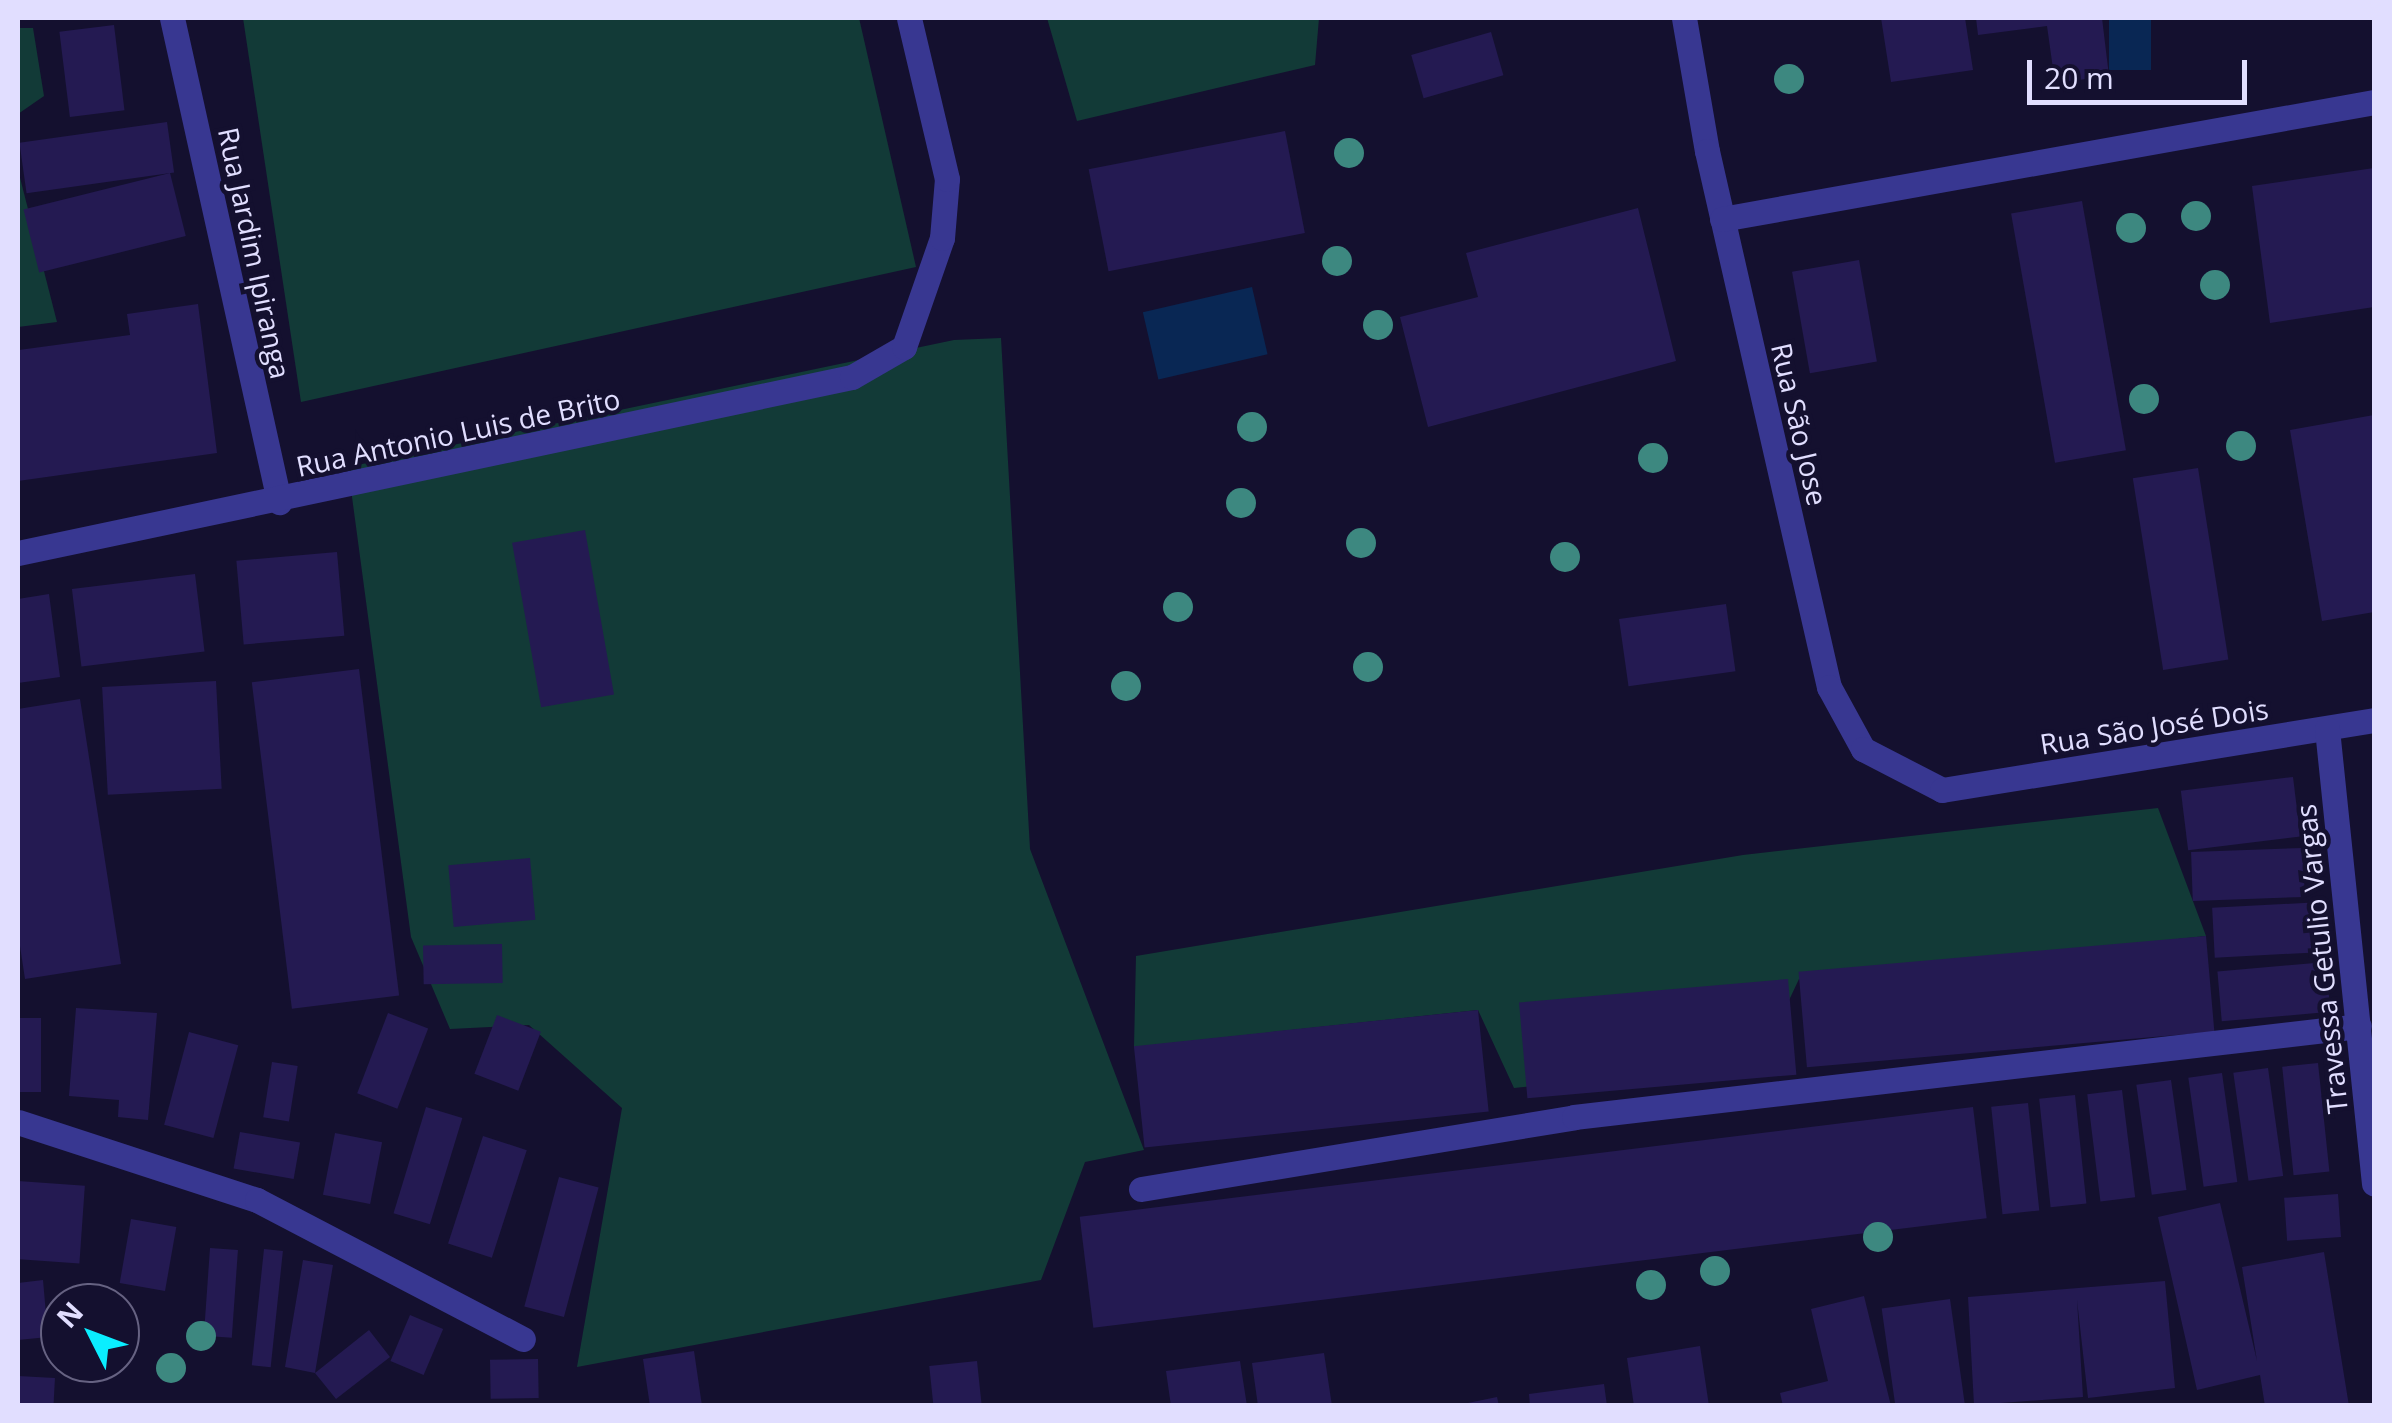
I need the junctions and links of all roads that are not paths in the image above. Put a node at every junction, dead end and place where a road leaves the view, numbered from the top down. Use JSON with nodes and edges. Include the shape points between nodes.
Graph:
{"nodes":[{"id":1,"x":172,"y":18,"type":"edge"},
{"id":2,"x":909,"y":18,"type":"edge"},
{"id":3,"x":1684,"y":18,"type":"edge"},
{"id":4,"x":2374,"y":102,"type":"edge"},
{"id":5,"x":1722,"y":219,"type":"junction"},
{"id":6,"x":279,"y":502,"type":"junction"},
{"id":7,"x":18,"y":553,"type":"edge"},
{"id":8,"x":2374,"y":720,"type":"edge"},
{"id":9,"x":2327,"y":729,"type":"junction"},
{"id":10,"x":1942,"y":790,"type":"joint"},
{"id":11,"x":2358,"y":1026,"type":"junction"},
{"id":12,"x":18,"y":1122,"type":"edge"},
{"id":13,"x":2374,"y":1184,"type":"edge"},
{"id":14,"x":1141,"y":1190,"type":"dead end"},
{"id":15,"x":523,"y":1339,"type":"dead end"}],
"edges":[{"from":1,"to":6,"type":"street","name":"Rua Jardim Ipiranga"},
{"from":2,"to":6,"type":"street","name":"Rua Antonio Luis de Brito","via":[[947,179],[942,238],[904,347],[852,377]]},
{"from":3,"to":5,"type":"street","name":"Rua São Jose"},
{"from":4,"to":5,"type":"street"},
{"from":5,"to":10,"type":"street","name":"Rua São Jose","via":[[1829,686],[1863,749]]},
{"from":6,"to":7,"type":"street","name":"Rua Antonio Luis de Brito"},
{"from":8,"to":9,"type":"street","name":"Rua São José Dois"},
{"from":9,"to":10,"type":"street","name":"Rua São José Dois"},
{"from":9,"to":11,"type":"street","name":"Travessa Getulio Vargas"},
{"from":11,"to":13,"type":"street","name":"Travessa Getulio Vargas"},
{"from":11,"to":14,"type":"street","via":[[1574,1118]]},
{"from":12,"to":15,"type":"street","via":[[257,1200]]}]}
